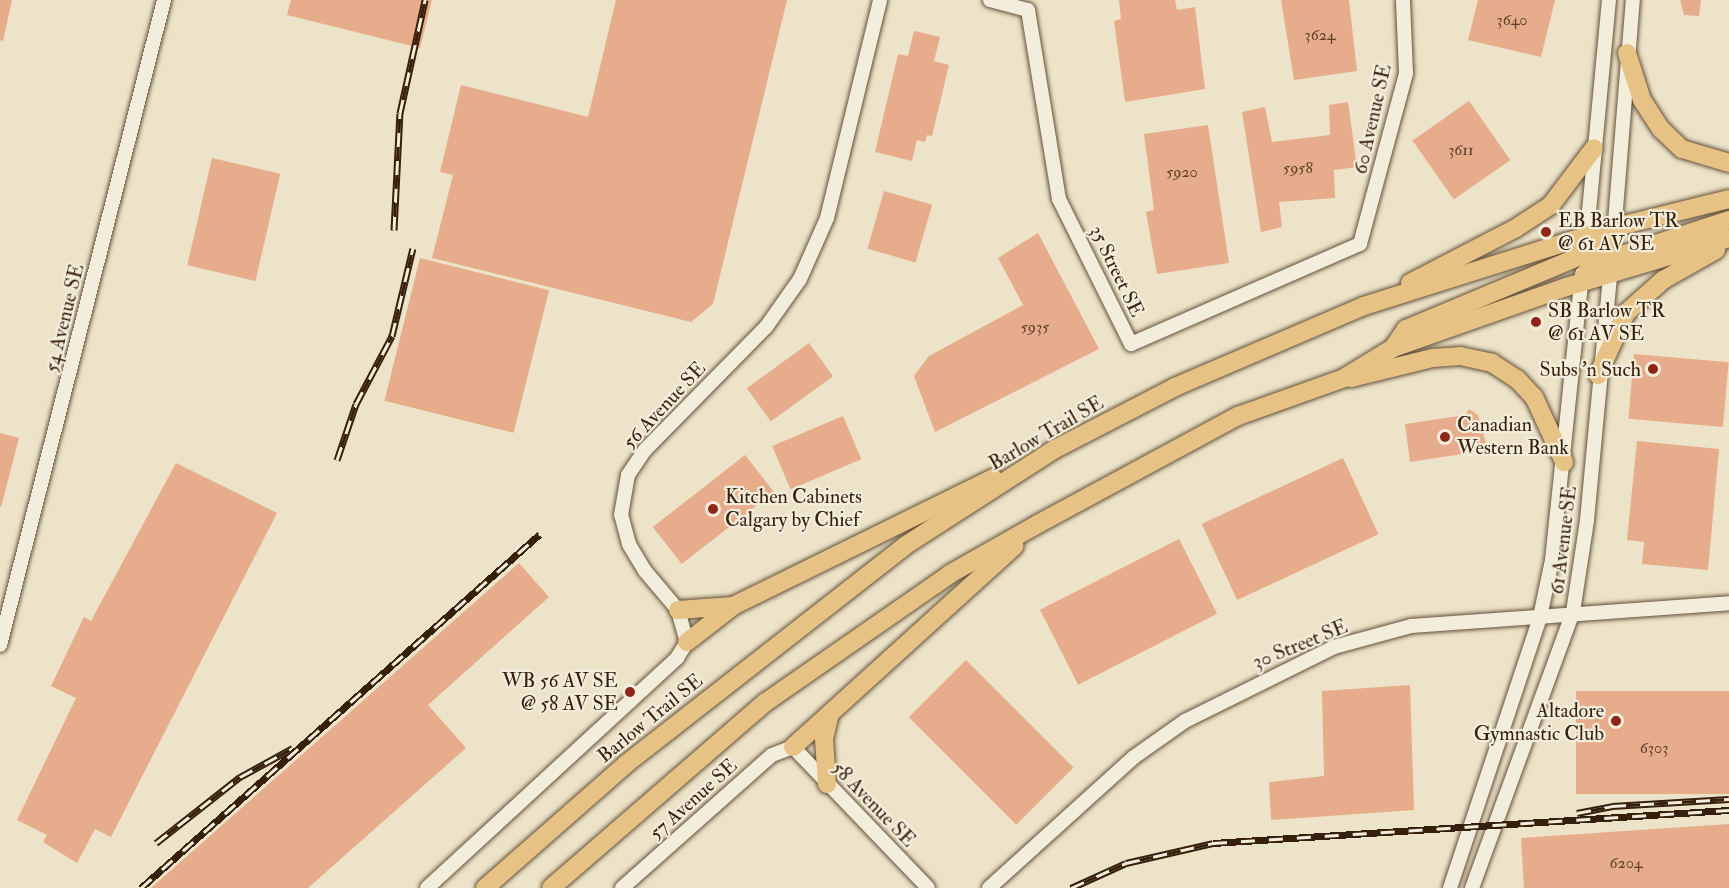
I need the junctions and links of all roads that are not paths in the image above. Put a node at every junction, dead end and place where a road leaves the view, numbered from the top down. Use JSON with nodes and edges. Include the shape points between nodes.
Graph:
{"nodes":[{"id":1,"x":164,"y":0,"type":"edge"},
{"id":2,"x":880,"y":0,"type":"edge"},
{"id":3,"x":990,"y":0,"type":"edge"},
{"id":4,"x":1403,"y":0,"type":"edge"},
{"id":5,"x":1609,"y":0,"type":"edge"},
{"id":6,"x":1633,"y":0,"type":"edge"},
{"id":7,"x":1627,"y":53,"type":"junction"},
{"id":8,"x":1594,"y":148,"type":"junction"},
{"id":9,"x":1729,"y":163,"type":"edge"},
{"id":10,"x":1729,"y":199,"type":"edge"},
{"id":11,"x":1729,"y":220,"type":"edge"},
{"id":12,"x":1615,"y":227,"type":"junction"},
{"id":13,"x":1586,"y":236,"type":"junction"},
{"id":14,"x":1729,"y":240,"type":"edge"},
{"id":15,"x":1360,"y":244,"type":"joint"},
{"id":16,"x":1585,"y":256,"type":"junction"},
{"id":17,"x":1610,"y":267,"type":"junction"},
{"id":18,"x":1581,"y":282,"type":"junction"},
{"id":19,"x":1364,"y":306,"type":"junction"},
{"id":20,"x":1393,"y":348,"type":"junction"},
{"id":21,"x":1598,"y":375,"type":"junction"},
{"id":22,"x":1344,"y":378,"type":"junction"},
{"id":23,"x":1055,"y":449,"type":"junction"},
{"id":24,"x":1564,"y":462,"type":"junction"},
{"id":25,"x":1038,"y":524,"type":"junction"},
{"id":26,"x":1729,"y":603,"type":"edge"},
{"id":27,"x":733,"y":606,"type":"junction"},
{"id":28,"x":678,"y":610,"type":"junction"},
{"id":29,"x":1573,"y":612,"type":"junction"},
{"id":30,"x":1540,"y":617,"type":"junction"},
{"id":31,"x":687,"y":642,"type":"junction"},
{"id":32,"x":0,"y":645,"type":"edge"},
{"id":33,"x":831,"y":712,"type":"junction"},
{"id":34,"x":793,"y":747,"type":"junction"},
{"id":35,"x":827,"y":784,"type":"junction"},
{"id":36,"x":427,"y":888,"type":"edge"},
{"id":37,"x":485,"y":888,"type":"edge"},
{"id":38,"x":551,"y":888,"type":"edge"},
{"id":39,"x":622,"y":888,"type":"edge"},
{"id":40,"x":928,"y":888,"type":"edge"},
{"id":41,"x":989,"y":888,"type":"edge"},
{"id":42,"x":1450,"y":888,"type":"edge"},
{"id":43,"x":1472,"y":888,"type":"edge"}],
"edges":[{"from":1,"to":32,"type":"street","name":"54 Avenue SE"},
{"from":2,"to":28,"type":"street","name":"56 Avenue SE","via":[[826,218],[800,279],[766,327],[645,450],[628,476],[621,514],[629,544],[645,571]]},
{"from":3,"to":15,"type":"street","name":"35 Street SE","via":[[1029,10],[1059,199],[1131,344]]},
{"from":4,"to":15,"type":"street","name":"60 Avenue SE","via":[[1406,73]]},
{"from":5,"to":8,"type":"street","name":"61 Avenue SE"},
{"from":6,"to":7,"type":"street","name":"61 Avenue SE"},
{"from":7,"to":9,"type":"main road","via":[[1642,100],[1661,129],[1682,149]]},
{"from":7,"to":12,"type":"street","name":"61 Avenue SE"},
{"from":8,"to":13,"type":"street","name":"61 Avenue SE"},
{"from":8,"to":19,"type":"main road","via":[[1551,205],[1516,228]]},
{"from":10,"to":12,"type":"main road","name":"Barlow Trail SE"},
{"from":11,"to":17,"type":"main road"},
{"from":12,"to":13,"type":"main road","name":"Barlow Trail SE"},
{"from":12,"to":16,"type":"main road","via":[[1604,246]]},
{"from":12,"to":17,"type":"street","name":"61 Avenue SE"},
{"from":13,"to":16,"type":"street","name":"61 Avenue SE"},
{"from":13,"to":19,"type":"main road","name":"Barlow Trail SE"},
{"from":14,"to":17,"type":"main road"},
{"from":14,"to":21,"type":"main road","via":[[1663,280],[1626,314]]},
{"from":16,"to":18,"type":"street","name":"61 Avenue SE"},
{"from":16,"to":20,"type":"main road","via":[[1406,328]]},
{"from":17,"to":18,"type":"main road"},
{"from":17,"to":21,"type":"street","name":"61 Avenue SE"},
{"from":18,"to":20,"type":"main road"},
{"from":18,"to":24,"type":"street","name":"61 Avenue SE"},
{"from":19,"to":23,"type":"main road","name":"Barlow Trail SE","via":[[1175,387]]},
{"from":20,"to":22,"type":"main road"},
{"from":21,"to":29,"type":"street","name":"61 Avenue SE","via":[[1587,520]]},
{"from":22,"to":24,"type":"main road","via":[[1360,378],[1433,358],[1460,356],[1492,363],[1516,379],[1534,398]]},
{"from":22,"to":25,"type":"main road","via":[[1238,416]]},
{"from":23,"to":27,"type":"main road"},
{"from":23,"to":37,"type":"main road","name":"Barlow Trail SE","via":[[906,545],[626,764]]},
{"from":24,"to":30,"type":"street","name":"61 Avenue SE","via":[[1552,560]]},
{"from":25,"to":33,"type":"main road"},
{"from":25,"to":38,"type":"main road","via":[[950,574],[766,702]]},
{"from":26,"to":29,"type":"street","name":"30 Street SE"},
{"from":27,"to":28,"type":"main road"},
{"from":27,"to":31,"type":"main road"},
{"from":28,"to":31,"type":"street","name":"56 Avenue SE"},
{"from":29,"to":30,"type":"street","name":"30 Street SE"},
{"from":29,"to":43,"type":"street","name":"61 Avenue SE"},
{"from":30,"to":41,"type":"street","name":"30 Street SE","via":[[1411,626],[1334,647],[1257,682],[1185,721],[1134,757]]},
{"from":30,"to":42,"type":"street","name":"61 Avenue SE"},
{"from":31,"to":36,"type":"street","via":[[677,658]]},
{"from":33,"to":34,"type":"main road"},
{"from":33,"to":35,"type":"main road","via":[[824,740]]},
{"from":34,"to":35,"type":"street","name":"58 Avenue SE"},
{"from":34,"to":39,"type":"street","name":"57 Avenue SE","via":[[772,755]]},
{"from":35,"to":40,"type":"street","name":"58 Avenue SE"}]}
